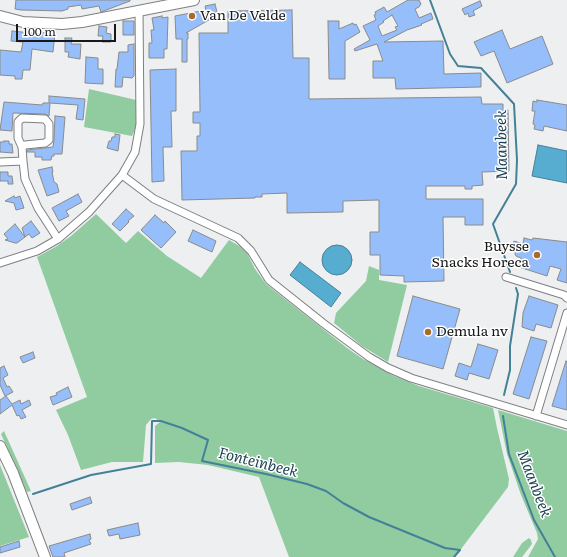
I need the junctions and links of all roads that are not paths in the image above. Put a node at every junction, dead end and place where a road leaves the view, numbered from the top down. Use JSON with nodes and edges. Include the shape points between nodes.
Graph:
{"nodes":[{"id":1,"x":194,"y":0,"type":"edge"},
{"id":2,"x":139,"y":10,"type":"junction"},
{"id":3,"x":0,"y":16,"type":"edge"},
{"id":4,"x":22,"y":147,"type":"junction"},
{"id":5,"x":22,"y":161,"type":"junction"},
{"id":6,"x":0,"y":162,"type":"edge"},
{"id":7,"x":122,"y":175,"type":"junction"},
{"id":8,"x":58,"y":239,"type":"junction"},
{"id":9,"x":0,"y":263,"type":"edge"},
{"id":10,"x":506,"y":277,"type":"dead end"},
{"id":11,"x":567,"y":298,"type":"edge"},
{"id":12,"x":567,"y":313,"type":"edge"},
{"id":13,"x":536,"y":416,"type":"junction"},
{"id":14,"x":567,"y":425,"type":"edge"},
{"id":15,"x":0,"y":446,"type":"edge"},
{"id":16,"x":45,"y":557,"type":"edge"}],
"edges":[{"from":1,"to":2,"type":"street"},
{"from":2,"to":3,"type":"street","via":[[62,24],[23,22]]},
{"from":2,"to":7,"type":"street","via":[[140,124],[135,152]]},
{"from":4,"to":4,"type":"street","via":[[49,140],[49,124],[45,119],[22,118],[18,122],[18,138]]},
{"from":4,"to":5,"type":"street"},
{"from":5,"to":6,"type":"street"},
{"from":5,"to":8,"type":"street","via":[[25,179],[38,208]]},
{"from":7,"to":8,"type":"street","via":[[89,212]]},
{"from":7,"to":13,"type":"street","via":[[154,200],[238,238],[251,251],[269,280],[319,321],[388,368],[411,378]]},
{"from":8,"to":9,"type":"street","via":[[37,251]]},
{"from":10,"to":11,"type":"street"},
{"from":12,"to":13,"type":"street"},
{"from":13,"to":14,"type":"street"},
{"from":15,"to":16,"type":"street"}]}
